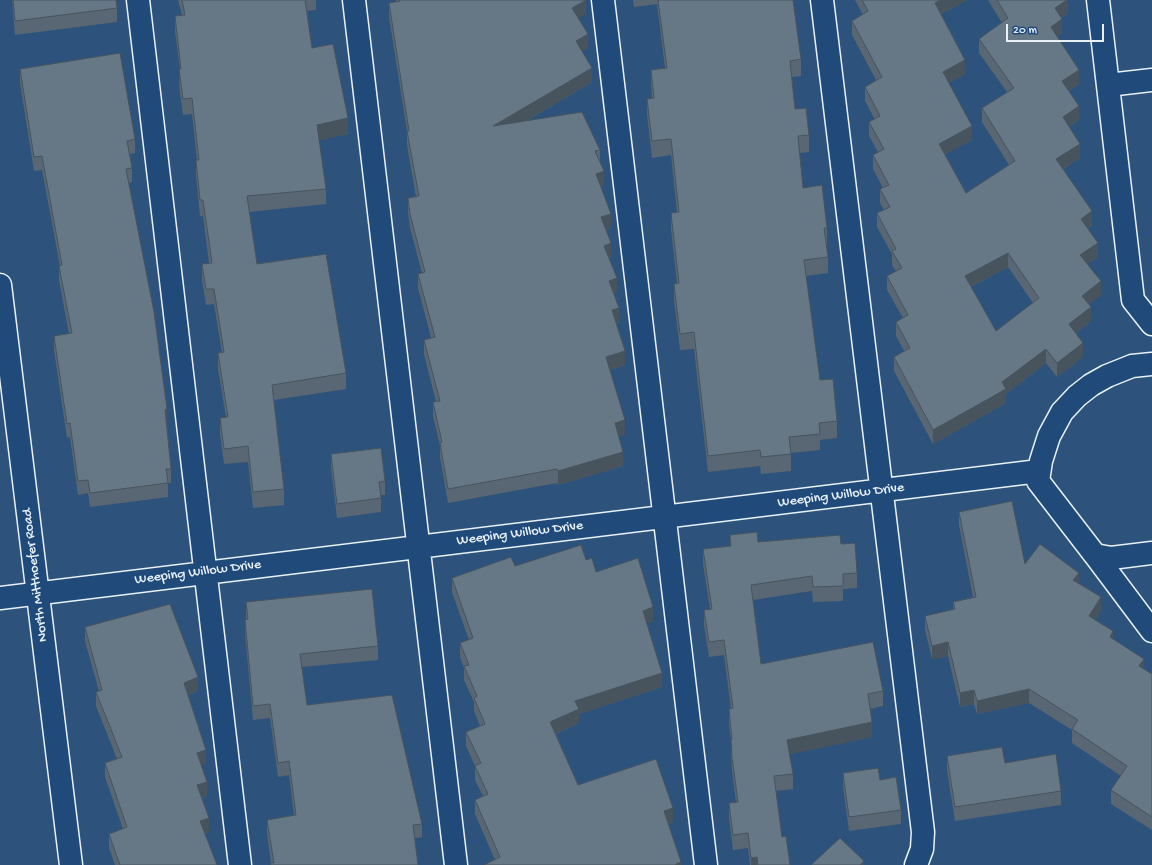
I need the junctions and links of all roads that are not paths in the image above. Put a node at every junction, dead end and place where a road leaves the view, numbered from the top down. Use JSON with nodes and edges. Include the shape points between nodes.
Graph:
{"nodes":[{"id":1,"x":138,"y":0,"type":"edge"},
{"id":2,"x":354,"y":0,"type":"edge"},
{"id":3,"x":604,"y":0,"type":"edge"},
{"id":4,"x":822,"y":0,"type":"edge"},
{"id":5,"x":1098,"y":0,"type":"edge"},
{"id":6,"x":1152,"y":80,"type":"edge"},
{"id":7,"x":1108,"y":85,"type":"junction"},
{"id":8,"x":0,"y":285,"type":"edge"},
{"id":9,"x":1152,"y":324,"type":"edge"},
{"id":10,"x":1152,"y":364,"type":"edge"},
{"id":11,"x":1040,"y":471,"type":"junction"},
{"id":12,"x":882,"y":491,"type":"junction"},
{"id":13,"x":665,"y":516,"type":"junction"},
{"id":14,"x":418,"y":546,"type":"junction"},
{"id":15,"x":1152,"y":553,"type":"edge"},
{"id":16,"x":1095,"y":555,"type":"junction"},
{"id":17,"x":206,"y":572,"type":"junction"},
{"id":18,"x":39,"y":592,"type":"junction"},
{"id":19,"x":0,"y":598,"type":"edge"},
{"id":20,"x":1152,"y":631,"type":"edge"},
{"id":21,"x":70,"y":865,"type":"edge"},
{"id":22,"x":240,"y":865,"type":"edge"},
{"id":23,"x":456,"y":865,"type":"edge"},
{"id":24,"x":706,"y":865,"type":"edge"},
{"id":25,"x":916,"y":865,"type":"edge"}],
"edges":[{"from":1,"to":17,"type":"street"},
{"from":2,"to":14,"type":"street"},
{"from":3,"to":13,"type":"street"},
{"from":4,"to":12,"type":"street"},
{"from":5,"to":7,"type":"street"},
{"from":6,"to":7,"type":"street"},
{"from":7,"to":9,"type":"street","via":[[1133,300]]},
{"from":8,"to":18,"type":"street","name":"North Mitthoefer Road"},
{"from":10,"to":11,"type":"street","via":[[1132,366],[1107,376],[1077,396],[1062,412],[1049,436]]},
{"from":11,"to":12,"type":"street","name":"Weeping Willow Drive"},
{"from":11,"to":16,"type":"street","via":[[1038,481]]},
{"from":12,"to":13,"type":"street","name":"Weeping Willow Drive"},
{"from":12,"to":25,"type":"street","via":[[923,832],[922,850]]},
{"from":13,"to":14,"type":"street","name":"Weeping Willow Drive"},
{"from":13,"to":24,"type":"street"},
{"from":14,"to":17,"type":"street","name":"Weeping Willow Drive"},
{"from":14,"to":23,"type":"street"},
{"from":15,"to":16,"type":"street","via":[[1112,558]]},
{"from":16,"to":20,"type":"street"},
{"from":17,"to":18,"type":"street","name":"Weeping Willow Drive"},
{"from":17,"to":22,"type":"street"},
{"from":18,"to":19,"type":"street","name":"Weeping Willow Drive"},
{"from":18,"to":21,"type":"street","name":"North Mitthoefer Road"}]}
